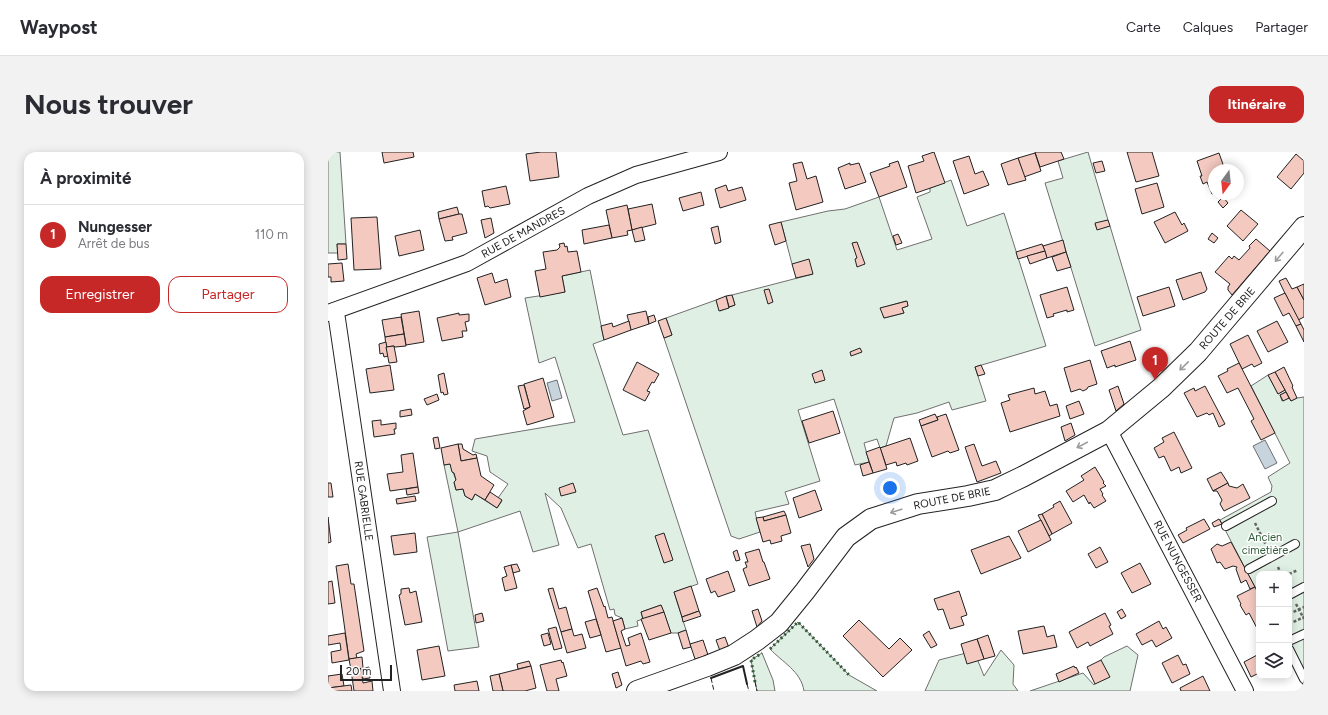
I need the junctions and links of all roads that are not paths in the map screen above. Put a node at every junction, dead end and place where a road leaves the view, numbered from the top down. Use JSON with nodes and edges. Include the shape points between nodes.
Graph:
{"nodes":[{"id":1,"x":719,"y":152,"type":"edge"},
{"id":2,"x":1304,"y":227,"type":"edge"},
{"id":3,"x":331,"y":312,"type":"edge"},
{"id":4,"x":1109,"y":431,"type":"junction"},
{"id":5,"x":1272,"y":501,"type":"dead end"},
{"id":6,"x":1226,"y":526,"type":"dead end"},
{"id":7,"x":1295,"y":544,"type":"dead end"},
{"id":8,"x":1249,"y":569,"type":"dead end"},
{"id":9,"x":1304,"y":587,"type":"edge"},
{"id":10,"x":1292,"y":593,"type":"edge"},
{"id":11,"x":1304,"y":634,"type":"edge"},
{"id":12,"x":1292,"y":640,"type":"edge"},
{"id":13,"x":1292,"y":655,"type":"edge"},
{"id":14,"x":1304,"y":679,"type":"edge"},
{"id":15,"x":392,"y":691,"type":"edge"},
{"id":16,"x":637,"y":691,"type":"edge"},
{"id":17,"x":1245,"y":691,"type":"edge"}],
"edges":[{"from":1,"to":3,"type":"street","name":"RUE DE MANDRES","via":[[636,175],[588,196],[468,263]]},
{"from":2,"to":4,"type":"street","name":"ROUTE DE BRIE","one_way":true,"via":[[1198,352]]},
{"from":3,"to":15,"type":"street","name":"RUE GABRIELLE","via":[[337,319]]},
{"from":4,"to":16,"type":"street","name":"ROUTE DE BRIE","one_way":true,"via":[[996,490],[918,504],[871,519],[846,537],[779,623],[757,640],[734,655]]},
{"from":4,"to":17,"type":"street","name":"RUE NUNGESSER"},
{"from":5,"to":6,"type":"lane"},
{"from":7,"to":8,"type":"lane"},
{"from":9,"to":10,"type":"lane"},
{"from":11,"to":12,"type":"lane"},
{"from":13,"to":14,"type":"lane"}]}
